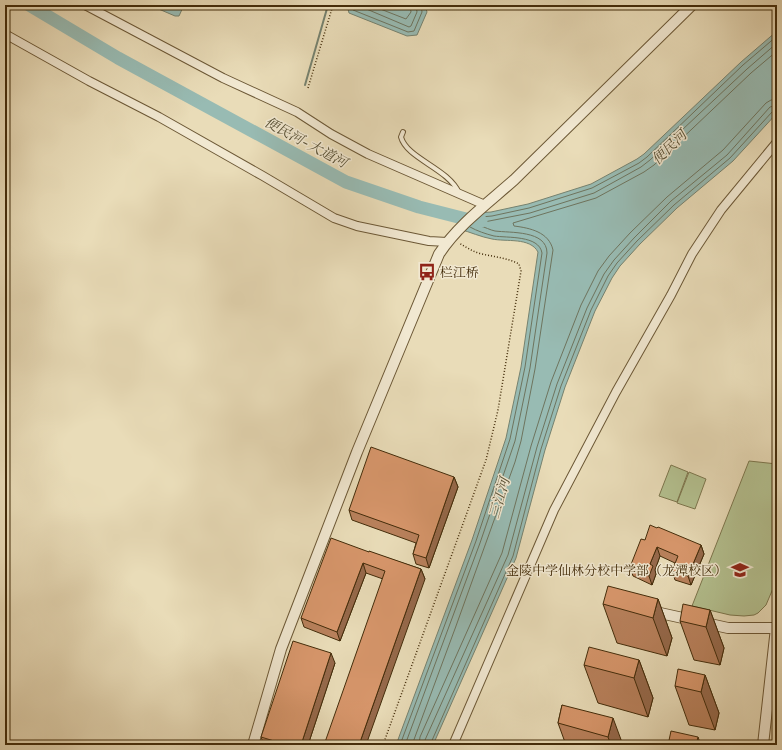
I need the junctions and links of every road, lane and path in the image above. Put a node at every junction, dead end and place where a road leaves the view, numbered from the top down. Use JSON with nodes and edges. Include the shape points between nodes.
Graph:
{"nodes":[{"id":1,"x":85,"y":5,"type":"edge"},
{"id":2,"x":333,"y":5,"type":"edge"},
{"id":3,"x":692,"y":5,"type":"edge"},
{"id":4,"x":5,"y":34,"type":"edge"},
{"id":5,"x":308,"y":88,"type":"dead end"},
{"id":6,"x":403,"y":132,"type":"dead end"},
{"id":7,"x":777,"y":142,"type":"edge"},
{"id":8,"x":459,"y":194,"type":"junction"},
{"id":9,"x":483,"y":207,"type":"junction"},
{"id":10,"x":449,"y":240,"type":"junction"},
{"id":11,"x":644,"y":610,"type":"edge"},
{"id":12,"x":776,"y":628,"type":"edge"},
{"id":13,"x":253,"y":745,"type":"edge"},
{"id":14,"x":383,"y":745,"type":"edge"},
{"id":15,"x":454,"y":745,"type":"edge"},
{"id":16,"x":763,"y":745,"type":"edge"}],
"edges":[{"from":1,"to":8,"type":"street","via":[[223,78],[297,112],[368,154]]},
{"from":2,"to":5,"type":"path"},
{"from":3,"to":9,"type":"street","via":[[514,180]]},
{"from":4,"to":10,"type":"street","via":[[159,117],[334,218],[357,226],[429,241]]},
{"from":6,"to":8,"type":"lane","via":[[401,137],[405,146],[450,180]]},
{"from":7,"to":15,"type":"street","via":[[708,229],[616,392],[554,510]]},
{"from":8,"to":9,"type":"street"},
{"from":9,"to":10,"type":"street"},
{"from":10,"to":13,"type":"street","via":[[433,267],[286,634]]},
{"from":10,"to":14,"type":"path","via":[[471,250],[514,261],[519,264],[521,271],[498,410],[486,460]]},
{"from":11,"to":12,"type":"street","via":[[728,628]]},
{"from":12,"to":16,"type":"street"}]}
